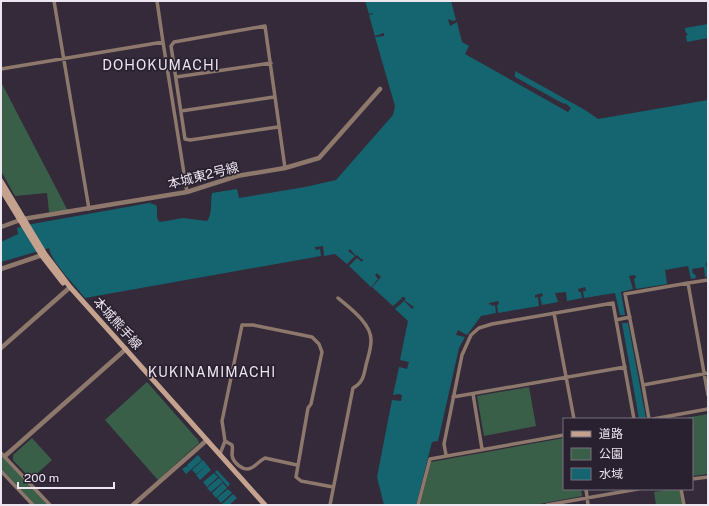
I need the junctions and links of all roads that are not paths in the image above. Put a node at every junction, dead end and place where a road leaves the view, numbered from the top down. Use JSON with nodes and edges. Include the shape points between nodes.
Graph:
{"nodes":[{"id":1,"x":54,"y":1,"type":"edge"},
{"id":2,"x":157,"y":1,"type":"edge"},
{"id":3,"x":163,"y":42,"type":"junction"},
{"id":4,"x":64,"y":59,"type":"junction"},
{"id":5,"x":271,"y":63,"type":"junction"},
{"id":6,"x":1,"y":70,"type":"edge"},
{"id":7,"x":176,"y":77,"type":"junction"},
{"id":8,"x":380,"y":89,"type":"dead end"},
{"id":9,"x":274,"y":97,"type":"junction"},
{"id":10,"x":181,"y":111,"type":"junction"},
{"id":11,"x":278,"y":128,"type":"junction"},
{"id":12,"x":285,"y":168,"type":"junction"},
{"id":13,"x":1,"y":183,"type":"edge"},
{"id":14,"x":1,"y":189,"type":"edge"},
{"id":15,"x":187,"y":192,"type":"junction"},
{"id":16,"x":89,"y":209,"type":"junction"},
{"id":17,"x":21,"y":220,"type":"junction"},
{"id":18,"x":1,"y":227,"type":"edge"},
{"id":19,"x":42,"y":253,"type":"junction"},
{"id":20,"x":1,"y":269,"type":"edge"},
{"id":21,"x":708,"y":280,"type":"edge"},
{"id":22,"x":688,"y":283,"type":"junction"},
{"id":23,"x":68,"y":289,"type":"junction"},
{"id":24,"x":338,"y":298,"type":"dead end"},
{"id":25,"x":554,"y":313,"type":"junction"},
{"id":26,"x":630,"y":317,"type":"junction"},
{"id":27,"x":616,"y":320,"type":"junction"},
{"id":28,"x":1,"y":348,"type":"edge"},
{"id":29,"x":125,"y":350,"type":"junction"},
{"id":30,"x":625,"y":367,"type":"junction"},
{"id":31,"x":706,"y":373,"type":"edge"},
{"id":32,"x":566,"y":377,"type":"junction"},
{"id":33,"x":642,"y":385,"type":"junction"},
{"id":34,"x":473,"y":394,"type":"junction"},
{"id":35,"x":708,"y":395,"type":"edge"},
{"id":36,"x":453,"y":397,"type":"junction"},
{"id":37,"x":708,"y":409,"type":"edge"},
{"id":38,"x":574,"y":418,"type":"edge"},
{"id":39,"x":634,"y":418,"type":"edge"},
{"id":40,"x":649,"y":418,"type":"edge"},
{"id":41,"x":658,"y":418,"type":"edge"},
{"id":42,"x":563,"y":435,"type":"edge"},
{"id":43,"x":206,"y":441,"type":"junction"},
{"id":44,"x":225,"y":441,"type":"junction"},
{"id":45,"x":482,"y":449,"type":"junction"},
{"id":46,"x":220,"y":454,"type":"junction"},
{"id":47,"x":446,"y":455,"type":"junction"},
{"id":48,"x":2,"y":456,"type":"edge"},
{"id":49,"x":297,"y":465,"type":"junction"},
{"id":50,"x":1,"y":471,"type":"edge"},
{"id":51,"x":708,"y":477,"type":"edge"},
{"id":52,"x":693,"y":480,"type":"edge"},
{"id":53,"x":333,"y":487,"type":"junction"},
{"id":54,"x":586,"y":490,"type":"edge"},
{"id":55,"x":632,"y":490,"type":"edge"},
{"id":56,"x":681,"y":490,"type":"edge"},
{"id":57,"x":587,"y":498,"type":"junction"},
{"id":58,"x":33,"y":505,"type":"edge"},
{"id":59,"x":50,"y":505,"type":"edge"},
{"id":60,"x":133,"y":505,"type":"edge"},
{"id":61,"x":261,"y":505,"type":"edge"},
{"id":62,"x":265,"y":505,"type":"edge"},
{"id":63,"x":330,"y":505,"type":"edge"},
{"id":64,"x":418,"y":505,"type":"edge"},
{"id":65,"x":547,"y":505,"type":"edge"},
{"id":66,"x":588,"y":505,"type":"edge"},
{"id":67,"x":684,"y":505,"type":"edge"}],
"edges":[{"from":1,"to":4,"type":"street"},
{"from":2,"to":3,"type":"street"},
{"from":3,"to":4,"type":"street"},
{"from":3,"to":15,"type":"street"},
{"from":4,"to":6,"type":"street"},
{"from":4,"to":16,"type":"street"},
{"from":5,"to":7,"type":"street"},
{"from":5,"to":7,"type":"street","via":[[265,26],[174,42],[171,46]]},
{"from":5,"to":9,"type":"street"},
{"from":7,"to":10,"type":"street"},
{"from":8,"to":12,"type":"street","name":"本城東2号線","via":[[319,158]]},
{"from":9,"to":10,"type":"street"},
{"from":9,"to":11,"type":"street"},
{"from":10,"to":11,"type":"street","via":[[186,139],[190,140]]},
{"from":11,"to":12,"type":"street"},
{"from":12,"to":15,"type":"street","name":"本城東2号線","via":[[237,176]]},
{"from":13,"to":17,"type":"main road","name":"本城熊手線"},
{"from":14,"to":17,"type":"main road","name":"本城熊手線"},
{"from":15,"to":16,"type":"street","name":"本城東2号線"},
{"from":16,"to":17,"type":"street","name":"本城東2号線"},
{"from":17,"to":18,"type":"street","name":"本城東2号線"},
{"from":17,"to":19,"type":"main road","name":"本城熊手線"},
{"from":19,"to":20,"type":"street"},
{"from":19,"to":23,"type":"main road","name":"本城熊手線"},
{"from":19,"to":29,"type":"main road","name":"本城熊手線"},
{"from":21,"to":22,"type":"street"},
{"from":22,"to":26,"type":"street","via":[[625,294]]},
{"from":22,"to":31,"type":"street"},
{"from":23,"to":28,"type":"street"},
{"from":23,"to":29,"type":"main road","name":"本城熊手線"},
{"from":24,"to":53,"type":"street","via":[[360,316],[371,339],[363,377],[359,385],[353,388]]},
{"from":25,"to":27,"type":"street","via":[[613,303]]},
{"from":25,"to":32,"type":"street"},
{"from":25,"to":36,"type":"street","via":[[479,328],[471,336],[462,355]]},
{"from":26,"to":27,"type":"street"},
{"from":26,"to":33,"type":"street"},
{"from":27,"to":30,"type":"street"},
{"from":29,"to":43,"type":"main road","name":"本城熊手線"},
{"from":29,"to":48,"type":"street"},
{"from":30,"to":32,"type":"street"},
{"from":30,"to":39,"type":"street"},
{"from":31,"to":33,"type":"street"},
{"from":31,"to":35,"type":"street"},
{"from":32,"to":34,"type":"street"},
{"from":32,"to":38,"type":"street"},
{"from":33,"to":40,"type":"street"},
{"from":34,"to":36,"type":"street"},
{"from":34,"to":45,"type":"street"},
{"from":36,"to":47,"type":"street","via":[[444,444]]},
{"from":37,"to":41,"type":"street"},
{"from":42,"to":45,"type":"street"},
{"from":43,"to":46,"type":"main road","name":"本城熊手線"},
{"from":43,"to":60,"type":"street"},
{"from":43,"to":61,"type":"main road","name":"本城熊手線"},
{"from":44,"to":46,"type":"street"},
{"from":44,"to":49,"type":"street","via":[[232,445],[233,458],[243,469],[252,468],[265,458]]},
{"from":44,"to":49,"type":"street","via":[[222,421],[242,325],[312,337],[322,352]]},
{"from":45,"to":47,"type":"street"},
{"from":46,"to":62,"type":"main road","name":"本城熊手線"},
{"from":47,"to":64,"type":"street","via":[[430,459]]},
{"from":48,"to":59,"type":"street"},
{"from":49,"to":53,"type":"street","via":[[297,479]]},
{"from":50,"to":58,"type":"street"},
{"from":51,"to":52,"type":"street"},
{"from":53,"to":63,"type":"street"},
{"from":54,"to":57,"type":"street"},
{"from":55,"to":57,"type":"street"},
{"from":56,"to":67,"type":"street"},
{"from":57,"to":65,"type":"street"},
{"from":57,"to":66,"type":"street"}]}
